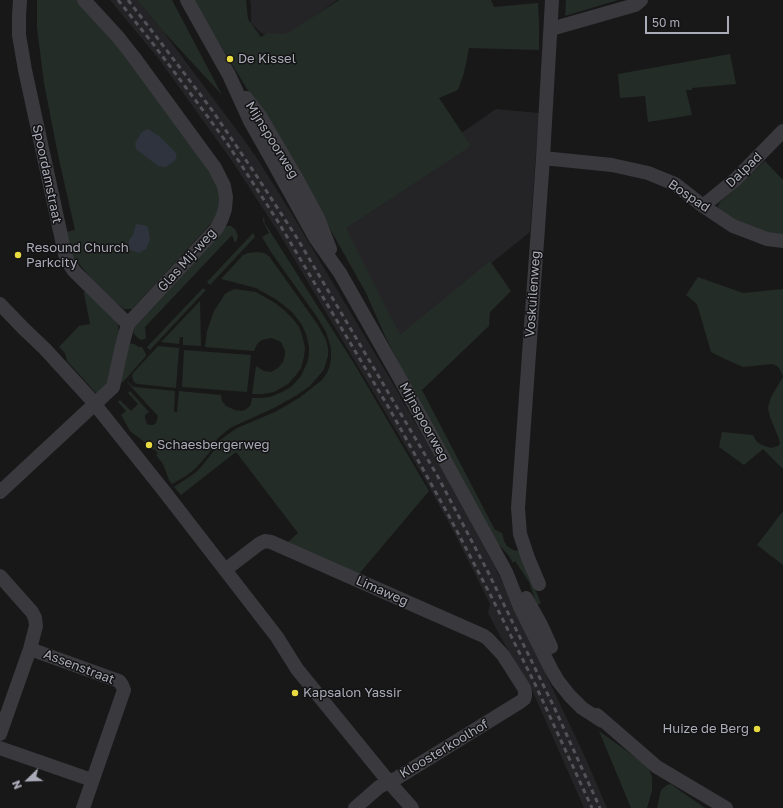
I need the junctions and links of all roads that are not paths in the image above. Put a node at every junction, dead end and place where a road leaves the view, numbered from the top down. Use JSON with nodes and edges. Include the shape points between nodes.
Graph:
{"nodes":[{"id":1,"x":20,"y":0,"type":"edge"},
{"id":2,"x":84,"y":0,"type":"edge"},
{"id":3,"x":187,"y":0,"type":"edge"},
{"id":4,"x":552,"y":0,"type":"edge"},
{"id":5,"x":641,"y":0,"type":"edge"},
{"id":6,"x":550,"y":29,"type":"junction"},
{"id":7,"x":783,"y":131,"type":"edge"},
{"id":8,"x":543,"y":158,"type":"junction"},
{"id":9,"x":703,"y":206,"type":"junction"},
{"id":10,"x":783,"y":240,"type":"edge"},
{"id":11,"x":0,"y":304,"type":"edge"},
{"id":12,"x":128,"y":324,"type":"junction"},
{"id":13,"x":95,"y":405,"type":"junction"},
{"id":14,"x":0,"y":492,"type":"edge"},
{"id":15,"x":225,"y":570,"type":"junction"},
{"id":16,"x":0,"y":576,"type":"edge"},
{"id":17,"x":540,"y":584,"type":"dead end"},
{"id":18,"x":30,"y":649,"type":"junction"},
{"id":19,"x":524,"y":688,"type":"joint"},
{"id":20,"x":0,"y":734,"type":"edge"},
{"id":21,"x":0,"y":748,"type":"edge"},
{"id":22,"x":92,"y":780,"type":"junction"},
{"id":23,"x":389,"y":782,"type":"junction"},
{"id":24,"x":83,"y":808,"type":"edge"},
{"id":25,"x":356,"y":808,"type":"edge"},
{"id":26,"x":412,"y":808,"type":"edge"},
{"id":27,"x":726,"y":808,"type":"edge"}],
"edges":[{"from":1,"to":12,"type":"street","name":"Spoordamstraat","via":[[19,35],[25,70],[65,254],[74,271]]},
{"from":2,"to":12,"type":"street","name":"Glas Mij-weg","via":[[118,37],[149,77],[215,168],[225,192],[224,215],[216,228]]},
{"from":3,"to":27,"type":"street","name":"Mijnspoorweg","via":[[229,75],[260,116],[297,179],[318,218],[340,273],[506,572],[520,607],[561,679],[602,721],[657,767]]},
{"from":4,"to":6,"type":"street","name":"Voskuilenweg"},
{"from":5,"to":6,"type":"street","via":[[635,5]]},
{"from":6,"to":8,"type":"street","name":"Voskuilenweg"},
{"from":7,"to":9,"type":"street","name":"Dalpad","via":[[736,179]]},
{"from":8,"to":9,"type":"street","name":"Bospad","via":[[612,165],[648,173],[675,184]]},
{"from":8,"to":17,"type":"street","name":"Voskuilenweg","via":[[518,508],[520,534]]},
{"from":9,"to":10,"type":"street","name":"Bospad","via":[[734,226],[767,239]]},
{"from":11,"to":13,"type":"street"},
{"from":12,"to":13,"type":"street","name":"Glas Mij-weg","via":[[113,387]]},
{"from":13,"to":14,"type":"street","name":"Glas Mij-weg"},
{"from":13,"to":15,"type":"street"},
{"from":15,"to":19,"type":"street","name":"Limaweg","via":[[259,544],[271,542],[484,636],[503,655]]},
{"from":15,"to":23,"type":"street","via":[[276,637],[296,669]]},
{"from":16,"to":18,"type":"street","via":[[35,618],[36,626]]},
{"from":18,"to":20,"type":"street"},
{"from":18,"to":22,"type":"street","name":"Assenstraat","via":[[119,681],[122,685],[124,690]]},
{"from":19,"to":23,"type":"street","name":"Kloosterkoolhof","via":[[524,700]]},
{"from":21,"to":22,"type":"street"},
{"from":22,"to":24,"type":"street"},
{"from":23,"to":25,"type":"street","name":"Kloosterkoolhof"},
{"from":23,"to":26,"type":"street"}]}
